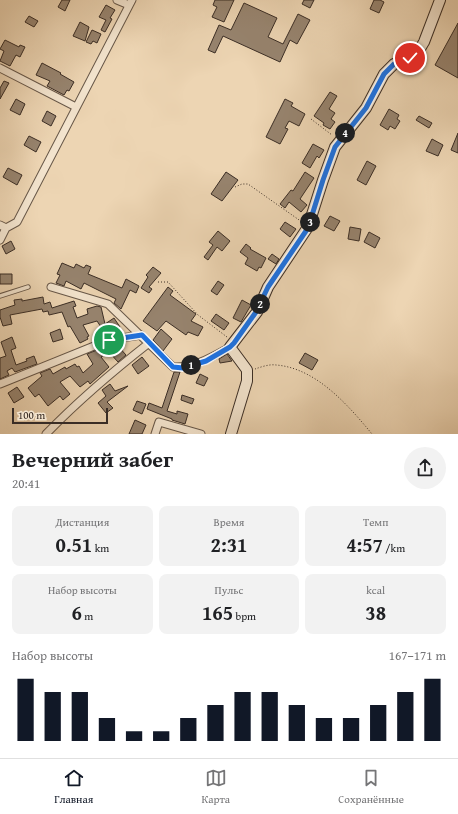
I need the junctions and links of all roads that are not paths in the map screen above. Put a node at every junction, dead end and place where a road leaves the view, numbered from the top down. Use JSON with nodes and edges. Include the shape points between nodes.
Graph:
{"nodes":[{"id":1,"x":117,"y":0,"type":"edge"},
{"id":2,"x":440,"y":0,"type":"edge"},
{"id":3,"x":131,"y":2,"type":"edge"},
{"id":4,"x":0,"y":68,"type":"edge"},
{"id":5,"x":76,"y":107,"type":"junction"},
{"id":6,"x":3,"y":227,"type":"edge"},
{"id":7,"x":0,"y":240,"type":"edge"},
{"id":8,"x":51,"y":287,"type":"dead end"},
{"id":9,"x":28,"y":288,"type":"dead end"},
{"id":10,"x":0,"y":296,"type":"edge"},
{"id":11,"x":142,"y":335,"type":"junction"},
{"id":12,"x":149,"y":343,"type":"junction"},
{"id":13,"x":232,"y":345,"type":"junction"},
{"id":14,"x":0,"y":384,"type":"edge"},
{"id":15,"x":46,"y":434,"type":"edge"},
{"id":16,"x":155,"y":434,"type":"edge"},
{"id":17,"x":201,"y":434,"type":"edge"},
{"id":18,"x":230,"y":434,"type":"edge"}],
"edges":[{"from":1,"to":3,"type":"street"},
{"from":2,"to":13,"type":"street","via":[[418,52],[394,64],[384,74],[366,108],[339,140],[308,228],[268,287],[256,312]]},
{"from":3,"to":5,"type":"street"},
{"from":4,"to":5,"type":"street"},
{"from":5,"to":6,"type":"street","via":[[17,222]]},
{"from":6,"to":7,"type":"street"},
{"from":8,"to":11,"type":"street","via":[[108,304]]},
{"from":9,"to":10,"type":"lane"},
{"from":11,"to":12,"type":"street"},
{"from":11,"to":14,"type":"street","via":[[109,340]]},
{"from":12,"to":13,"type":"street","via":[[173,367],[183,368],[206,361]]},
{"from":12,"to":15,"type":"street","via":[[96,385]]},
{"from":13,"to":18,"type":"street","via":[[247,370],[247,381]]},
{"from":16,"to":17,"type":"street","via":[[159,422]]}]}
